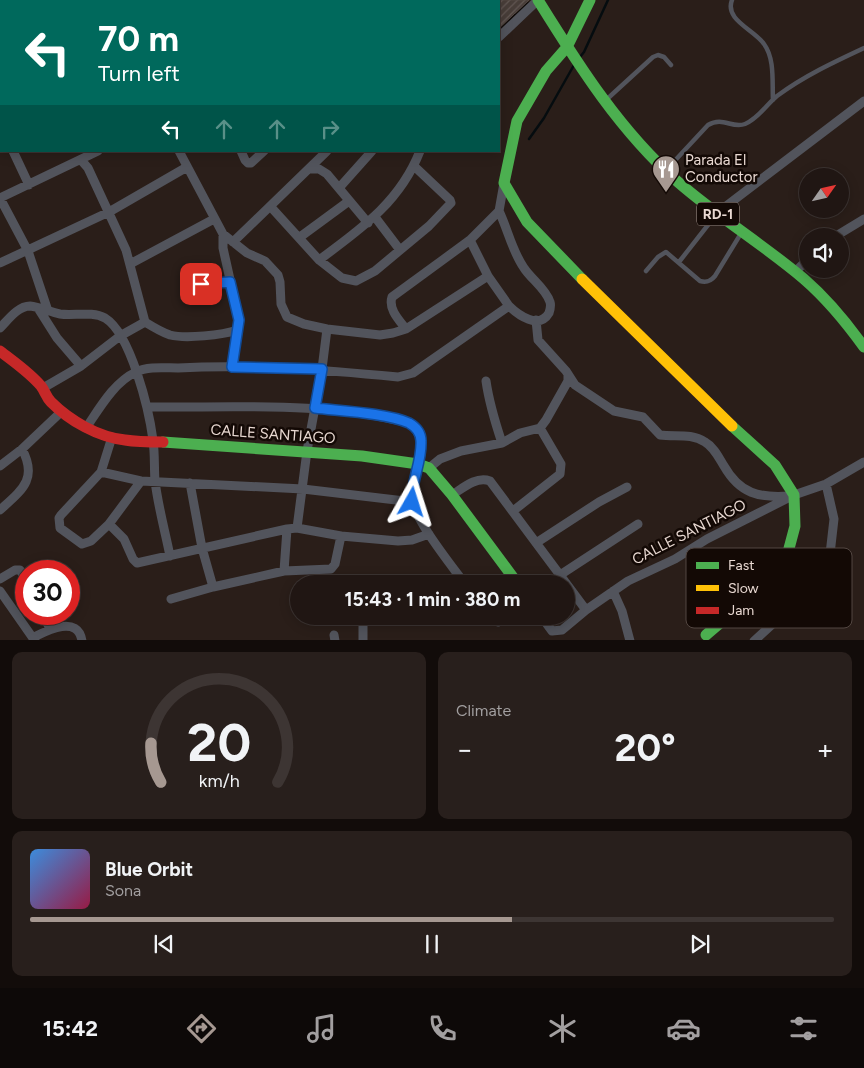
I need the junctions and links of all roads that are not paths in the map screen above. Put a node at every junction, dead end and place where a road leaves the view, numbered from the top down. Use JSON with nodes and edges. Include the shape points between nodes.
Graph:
{"nodes":[{"id":1,"x":538,"y":0,"type":"edge"},
{"id":2,"x":590,"y":0,"type":"edge"},
{"id":3,"x":732,"y":0,"type":"edge"},
{"id":4,"x":500,"y":36,"type":"edge"},
{"id":5,"x":864,"y":48,"type":"edge"},
{"id":6,"x":569,"y":50,"type":"junction"},
{"id":7,"x":671,"y":65,"type":"dead end"},
{"id":8,"x":773,"y":100,"type":"junction"},
{"id":9,"x":864,"y":101,"type":"edge"},
{"id":10,"x":604,"y":102,"type":"junction"},
{"id":11,"x":16,"y":152,"type":"edge"},
{"id":12,"x":96,"y":152,"type":"edge"},
{"id":13,"x":180,"y":152,"type":"edge"},
{"id":14,"x":241,"y":152,"type":"edge"},
{"id":15,"x":263,"y":152,"type":"edge"},
{"id":16,"x":326,"y":152,"type":"edge"},
{"id":17,"x":371,"y":152,"type":"edge"},
{"id":18,"x":417,"y":153,"type":"edge"},
{"id":19,"x":81,"y":160,"type":"junction"},
{"id":20,"x":414,"y":166,"type":"junction"},
{"id":21,"x":187,"y":167,"type":"junction"},
{"id":22,"x":310,"y":169,"type":"junction"},
{"id":23,"x":665,"y":171,"type":"junction"},
{"id":24,"x":504,"y":183,"type":"junction"},
{"id":25,"x":29,"y":185,"type":"junction"},
{"id":26,"x":339,"y":188,"type":"junction"},
{"id":27,"x":0,"y":198,"type":"edge"},
{"id":28,"x":350,"y":201,"type":"junction"},
{"id":29,"x":270,"y":206,"type":"junction"},
{"id":30,"x":499,"y":211,"type":"junction"},
{"id":31,"x":109,"y":212,"type":"junction"},
{"id":32,"x":717,"y":213,"type":"junction"},
{"id":33,"x":214,"y":218,"type":"junction"},
{"id":34,"x":864,"y":219,"type":"edge"},
{"id":35,"x":371,"y":220,"type":"junction"},
{"id":36,"x":849,"y":228,"type":"edge"},
{"id":37,"x":742,"y":232,"type":"junction"},
{"id":38,"x":222,"y":234,"type":"junction"},
{"id":39,"x":300,"y":237,"type":"junction"},
{"id":40,"x":470,"y":240,"type":"junction"},
{"id":41,"x":233,"y":242,"type":"junction"},
{"id":42,"x":400,"y":250,"type":"junction"},
{"id":43,"x":28,"y":251,"type":"junction"},
{"id":44,"x":319,"y":260,"type":"junction"},
{"id":45,"x":679,"y":262,"type":"junction"},
{"id":46,"x":0,"y":263,"type":"edge"},
{"id":47,"x":130,"y":264,"type":"junction"},
{"id":48,"x":799,"y":268,"type":"edge"},
{"id":49,"x":646,"y":271,"type":"dead end"},
{"id":50,"x":795,"y":272,"type":"junction"},
{"id":51,"x":488,"y":276,"type":"junction"},
{"id":52,"x":230,"y":282,"type":"junction"},
{"id":53,"x":187,"y":284,"type":"dead end"},
{"id":54,"x":509,"y":306,"type":"junction"},
{"id":55,"x":38,"y":308,"type":"junction"},
{"id":56,"x":48,"y":311,"type":"junction"},
{"id":57,"x":536,"y":320,"type":"junction"},
{"id":58,"x":145,"y":322,"type":"junction"},
{"id":59,"x":0,"y":328,"type":"edge"},
{"id":60,"x":327,"y":329,"type":"junction"},
{"id":61,"x":406,"y":329,"type":"junction"},
{"id":62,"x":238,"y":330,"type":"junction"},
{"id":63,"x":120,"y":336,"type":"junction"},
{"id":64,"x":864,"y":348,"type":"edge"},
{"id":65,"x":0,"y":350,"type":"edge"},
{"id":66,"x":81,"y":366,"type":"junction"},
{"id":67,"x":232,"y":367,"type":"junction"},
{"id":68,"x":322,"y":369,"type":"junction"},
{"id":69,"x":137,"y":371,"type":"junction"},
{"id":70,"x":568,"y":374,"type":"junction"},
{"id":71,"x":486,"y":381,"type":"dead end"},
{"id":72,"x":43,"y":388,"type":"junction"},
{"id":73,"x":147,"y":407,"type":"junction"},
{"id":74,"x":315,"y":408,"type":"junction"},
{"id":75,"x":61,"y":412,"type":"junction"},
{"id":76,"x":86,"y":428,"type":"junction"},
{"id":77,"x":540,"y":428,"type":"junction"},
{"id":78,"x":112,"y":437,"type":"junction"},
{"id":79,"x":153,"y":441,"type":"junction"},
{"id":80,"x":502,"y":443,"type":"junction"},
{"id":81,"x":22,"y":449,"type":"junction"},
{"id":82,"x":306,"y":451,"type":"junction"},
{"id":83,"x":864,"y":462,"type":"edge"},
{"id":84,"x":0,"y":466,"type":"edge"},
{"id":85,"x":424,"y":466,"type":"junction"},
{"id":86,"x":101,"y":472,"type":"junction"},
{"id":87,"x":140,"y":481,"type":"junction"},
{"id":88,"x":155,"y":482,"type":"junction"},
{"id":89,"x":190,"y":484,"type":"junction"},
{"id":90,"x":826,"y":484,"type":"junction"},
{"id":91,"x":627,"y":487,"type":"dead end"},
{"id":92,"x":303,"y":488,"type":"junction"},
{"id":93,"x":452,"y":495,"type":"junction"},
{"id":94,"x":794,"y":496,"type":"junction"},
{"id":95,"x":412,"y":502,"type":"junction"},
{"id":96,"x":0,"y":510,"type":"edge"},
{"id":97,"x":513,"y":511,"type":"junction"},
{"id":98,"x":109,"y":524,"type":"junction"},
{"id":99,"x":638,"y":524,"type":"dead end"},
{"id":100,"x":297,"y":528,"type":"junction"},
{"id":101,"x":287,"y":529,"type":"junction"},
{"id":102,"x":429,"y":534,"type":"junction"},
{"id":103,"x":342,"y":536,"type":"junction"},
{"id":104,"x":536,"y":543,"type":"junction"},
{"id":105,"x":202,"y":548,"type":"junction"},
{"id":106,"x":693,"y":548,"type":"edge"},
{"id":107,"x":789,"y":548,"type":"edge"},
{"id":108,"x":831,"y":548,"type":"edge"},
{"id":109,"x":686,"y":552,"type":"edge"},
{"id":110,"x":170,"y":556,"type":"junction"},
{"id":111,"x":15,"y":570,"type":"edge"},
{"id":112,"x":284,"y":571,"type":"junction"},
{"id":113,"x":459,"y":575,"type":"edge"},
{"id":114,"x":511,"y":575,"type":"edge"},
{"id":115,"x":560,"y":575,"type":"joint"},
{"id":116,"x":0,"y":579,"type":"edge"},
{"id":117,"x":213,"y":587,"type":"junction"},
{"id":118,"x":613,"y":590,"type":"junction"},
{"id":119,"x":0,"y":591,"type":"edge"},
{"id":120,"x":575,"y":595,"type":"edge"},
{"id":121,"x":171,"y":599,"type":"dead end"},
{"id":122,"x":586,"y":610,"type":"junction"},
{"id":123,"x":575,"y":619,"type":"edge"},
{"id":124,"x":48,"y":625,"type":"edge"},
{"id":125,"x":364,"y":625,"type":"dead end"},
{"id":126,"x":547,"y":625,"type":"edge"},
{"id":127,"x":568,"y":625,"type":"edge"},
{"id":128,"x":714,"y":628,"type":"edge"},
{"id":129,"x":767,"y":628,"type":"edge"},
{"id":130,"x":50,"y":629,"type":"junction"},
{"id":131,"x":706,"y":635,"type":"dead end"},
{"id":132,"x":34,"y":639,"type":"edge"},
{"id":133,"x":82,"y":640,"type":"edge"},
{"id":134,"x":363,"y":640,"type":"edge"},
{"id":135,"x":630,"y":640,"type":"edge"},
{"id":136,"x":754,"y":640,"type":"edge"}],
"edges":[{"from":1,"to":4,"type":"street"},
{"from":1,"to":6,"type":"street"},
{"from":2,"to":6,"type":"street"},
{"from":3,"to":8,"type":"lane","via":[[734,18],[763,42],[768,51]]},
{"from":5,"to":8,"type":"lane","via":[[806,76]]},
{"from":6,"to":10,"type":"street","number":"RD-1"},
{"from":6,"to":24,"type":"street","via":[[546,72],[517,121]]},
{"from":7,"to":10,"type":"lane","via":[[658,55]]},
{"from":8,"to":23,"type":"lane","via":[[745,124],[715,121],[708,125]]},
{"from":9,"to":32,"type":"street"},
{"from":10,"to":23,"type":"street","number":"RD-1","via":[[625,130]]},
{"from":11,"to":25,"type":"street"},
{"from":12,"to":19,"type":"street"},
{"from":13,"to":21,"type":"street"},
{"from":14,"to":15,"type":"street","via":[[248,163]]},
{"from":16,"to":22,"type":"street"},
{"from":17,"to":26,"type":"street"},
{"from":18,"to":20,"type":"street"},
{"from":19,"to":25,"type":"street"},
{"from":19,"to":31,"type":"street"},
{"from":20,"to":35,"type":"street"},
{"from":20,"to":42,"type":"street","via":[[451,203]]},
{"from":21,"to":31,"type":"street"},
{"from":21,"to":33,"type":"street"},
{"from":22,"to":26,"type":"street","via":[[319,169],[327,174]]},
{"from":22,"to":29,"type":"street"},
{"from":23,"to":32,"type":"street","number":"RD-1"},
{"from":24,"to":30,"type":"street"},
{"from":24,"to":94,"type":"street","via":[[527,222],[606,304],[775,466]]},
{"from":25,"to":27,"type":"street"},
{"from":26,"to":28,"type":"street"},
{"from":27,"to":43,"type":"street"},
{"from":28,"to":35,"type":"street"},
{"from":28,"to":39,"type":"street"},
{"from":29,"to":39,"type":"street"},
{"from":29,"to":41,"type":"street"},
{"from":30,"to":40,"type":"street"},
{"from":30,"to":57,"type":"street","via":[[524,269],[550,302],[548,316]]},
{"from":31,"to":43,"type":"street"},
{"from":31,"to":47,"type":"street"},
{"from":32,"to":37,"type":"street","number":"RD-1"},
{"from":32,"to":45,"type":"lane"},
{"from":33,"to":38,"type":"street"},
{"from":33,"to":47,"type":"street"},
{"from":34,"to":36,"type":"street"},
{"from":35,"to":42,"type":"street"},
{"from":35,"to":44,"type":"street"},
{"from":37,"to":45,"type":"lane","via":[[711,281],[700,282]]},
{"from":37,"to":50,"type":"street","number":"RD-1"},
{"from":38,"to":41,"type":"street"},
{"from":38,"to":52,"type":"street"},
{"from":39,"to":44,"type":"street"},
{"from":40,"to":51,"type":"street"},
{"from":40,"to":61,"type":"street","via":[[392,297],[392,308]]},
{"from":41,"to":60,"type":"street","via":[[274,270],[280,282],[287,317]]},
{"from":42,"to":44,"type":"street","via":[[376,271],[356,281],[342,278]]},
{"from":43,"to":46,"type":"street"},
{"from":43,"to":56,"type":"street"},
{"from":45,"to":49,"type":"lane","via":[[666,252]]},
{"from":47,"to":58,"type":"street"},
{"from":48,"to":50,"type":"street"},
{"from":50,"to":64,"type":"street","number":"RD-1","via":[[829,304]]},
{"from":51,"to":54,"type":"street"},
{"from":51,"to":61,"type":"street"},
{"from":52,"to":53,"type":"street"},
{"from":52,"to":62,"type":"street","via":[[239,320]]},
{"from":54,"to":57,"type":"street","via":[[526,318]]},
{"from":54,"to":68,"type":"street","via":[[408,376]]},
{"from":55,"to":56,"type":"street"},
{"from":55,"to":59,"type":"street","via":[[20,309]]},
{"from":55,"to":66,"type":"street","via":[[57,338]]},
{"from":56,"to":63,"type":"street","via":[[104,318]]},
{"from":57,"to":70,"type":"street","via":[[538,340]]},
{"from":58,"to":62,"type":"street","via":[[172,335],[222,335]]},
{"from":58,"to":63,"type":"street"},
{"from":60,"to":61,"type":"street","via":[[380,335]]},
{"from":60,"to":68,"type":"street"},
{"from":62,"to":67,"type":"street"},
{"from":63,"to":66,"type":"street"},
{"from":63,"to":69,"type":"street"},
{"from":65,"to":72,"type":"street","name":"CALLE SANTIAGO"},
{"from":66,"to":72,"type":"street"},
{"from":67,"to":68,"type":"street"},
{"from":67,"to":69,"type":"street"},
{"from":68,"to":74,"type":"street"},
{"from":69,"to":73,"type":"street"},
{"from":69,"to":76,"type":"street","via":[[113,390]]},
{"from":70,"to":77,"type":"street","via":[[568,381]]},
{"from":70,"to":94,"type":"street","via":[[576,385],[605,406],[643,417],[660,435],[694,437],[707,443],[744,490],[773,497]]},
{"from":71,"to":80,"type":"street"},
{"from":72,"to":75,"type":"street","name":"CALLE SANTIAGO"},
{"from":73,"to":74,"type":"street"},
{"from":73,"to":79,"type":"street"},
{"from":74,"to":82,"type":"street"},
{"from":74,"to":85,"type":"street","via":[[408,422],[415,426],[421,437]]},
{"from":75,"to":76,"type":"street","name":"CALLE SANTIAGO"},
{"from":75,"to":81,"type":"street"},
{"from":76,"to":78,"type":"street","name":"CALLE SANTIAGO"},
{"from":77,"to":80,"type":"street"},
{"from":77,"to":97,"type":"street","via":[[561,464],[560,474]]},
{"from":78,"to":79,"type":"street","name":"CALLE SANTIAGO"},
{"from":78,"to":86,"type":"street"},
{"from":79,"to":82,"type":"street","name":"CALLE SANTIAGO"},
{"from":79,"to":88,"type":"street"},
{"from":80,"to":85,"type":"street","via":[[461,451]]},
{"from":81,"to":84,"type":"street"},
{"from":81,"to":96,"type":"street","via":[[30,470],[27,482]]},
{"from":82,"to":85,"type":"street","name":"CALLE SANTIAGO"},
{"from":82,"to":92,"type":"street"},
{"from":83,"to":90,"type":"street","name":"CALLE SANTIAGO"},
{"from":85,"to":93,"type":"street","via":[[435,473]]},
{"from":85,"to":95,"type":"street","via":[[412,489]]},
{"from":86,"to":87,"type":"street"},
{"from":86,"to":98,"type":"street","via":[[61,515],[59,522],[63,532],[82,544],[91,541]]},
{"from":87,"to":88,"type":"street"},
{"from":87,"to":98,"type":"street"},
{"from":88,"to":89,"type":"street"},
{"from":88,"to":110,"type":"street"},
{"from":89,"to":92,"type":"street"},
{"from":89,"to":105,"type":"street"},
{"from":90,"to":94,"type":"street","name":"CALLE SANTIAGO"},
{"from":90,"to":108,"type":"street","via":[[834,520]]},
{"from":91,"to":104,"type":"street"},
{"from":92,"to":95,"type":"street"},
{"from":92,"to":100,"type":"street"},
{"from":93,"to":97,"type":"street","via":[[473,482],[485,479],[494,485]]},
{"from":93,"to":114,"type":"street"},
{"from":94,"to":106,"type":"street","name":"CALLE SANTIAGO"},
{"from":94,"to":107,"type":"street","via":[[795,526]]},
{"from":95,"to":102,"type":"street"},
{"from":97,"to":104,"type":"street"},
{"from":98,"to":110,"type":"street","via":[[124,539],[137,563]]},
{"from":99,"to":115,"type":"street"},
{"from":100,"to":101,"type":"street"},
{"from":100,"to":103,"type":"street"},
{"from":101,"to":105,"type":"street"},
{"from":101,"to":112,"type":"street"},
{"from":102,"to":103,"type":"street","via":[[398,541]]},
{"from":102,"to":113,"type":"street"},
{"from":103,"to":112,"type":"street","via":[[331,569]]},
{"from":104,"to":115,"type":"street"},
{"from":105,"to":110,"type":"street"},
{"from":105,"to":117,"type":"street"},
{"from":109,"to":118,"type":"street","name":"CALLE SANTIAGO"},
{"from":111,"to":116,"type":"street"},
{"from":112,"to":117,"type":"street"},
{"from":117,"to":121,"type":"street"},
{"from":118,"to":122,"type":"street","name":"CALLE SANTIAGO"},
{"from":118,"to":135,"type":"street"},
{"from":119,"to":132,"type":"street"},
{"from":120,"to":122,"type":"street"},
{"from":122,"to":123,"type":"street","name":"CALLE SANTIAGO"},
{"from":124,"to":130,"type":"street"},
{"from":125,"to":134,"type":"street"},
{"from":126,"to":127,"type":"street","name":"CALLE SANTIAGO","via":[[556,632]]},
{"from":128,"to":131,"type":"street"},
{"from":129,"to":136,"type":"street"},
{"from":130,"to":132,"type":"street"},
{"from":130,"to":133,"type":"street","via":[[73,626],[78,629]]}]}
